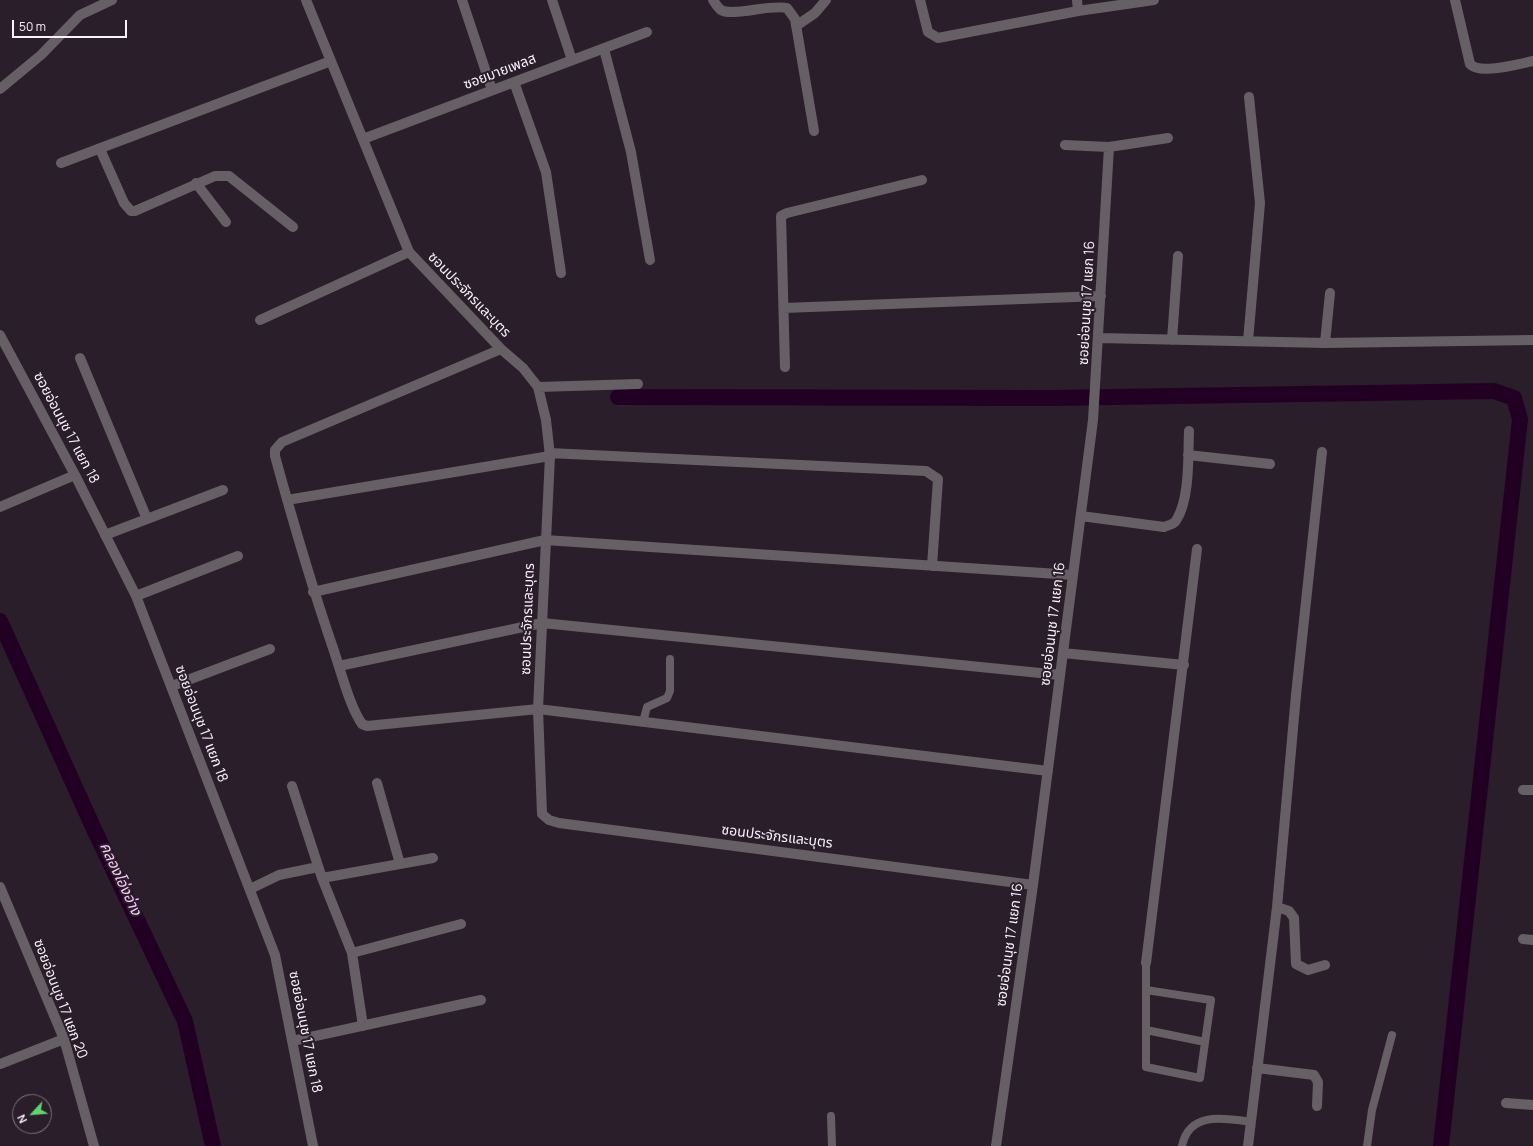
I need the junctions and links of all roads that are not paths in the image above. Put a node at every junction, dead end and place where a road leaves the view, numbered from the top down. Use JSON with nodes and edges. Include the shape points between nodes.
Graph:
{"nodes":[{"id":1,"x":112,"y":0,"type":"edge"},
{"id":2,"x":306,"y":0,"type":"edge"},
{"id":3,"x":462,"y":0,"type":"edge"},
{"id":4,"x":552,"y":0,"type":"edge"},
{"id":5,"x":713,"y":0,"type":"edge"},
{"id":6,"x":826,"y":0,"type":"edge"},
{"id":7,"x":920,"y":0,"type":"edge"},
{"id":8,"x":1077,"y":0,"type":"edge"},
{"id":9,"x":1154,"y":0,"type":"edge"},
{"id":10,"x":1455,"y":0,"type":"edge"},
{"id":11,"x":1078,"y":11,"type":"junction"},
{"id":12,"x":796,"y":26,"type":"junction"},
{"id":13,"x":647,"y":32,"type":"dead end"},
{"id":14,"x":604,"y":48,"type":"junction"},
{"id":15,"x":572,"y":60,"type":"junction"},
{"id":16,"x":331,"y":61,"type":"junction"},
{"id":17,"x":1533,"y":61,"type":"edge"},
{"id":18,"x":514,"y":82,"type":"junction"},
{"id":19,"x":0,"y":89,"type":"edge"},
{"id":20,"x":492,"y":90,"type":"junction"},
{"id":21,"x":1249,"y":97,"type":"dead end"},
{"id":22,"x":814,"y":131,"type":"dead end"},
{"id":23,"x":1168,"y":138,"type":"dead end"},
{"id":24,"x":363,"y":139,"type":"junction"},
{"id":25,"x":1065,"y":145,"type":"dead end"},
{"id":26,"x":1109,"y":147,"type":"junction"},
{"id":27,"x":100,"y":149,"type":"junction"},
{"id":28,"x":61,"y":163,"type":"dead end"},
{"id":29,"x":922,"y":180,"type":"dead end"},
{"id":30,"x":196,"y":184,"type":"junction"},
{"id":31,"x":226,"y":222,"type":"dead end"},
{"id":32,"x":292,"y":227,"type":"dead end"},
{"id":33,"x":409,"y":252,"type":"junction"},
{"id":34,"x":1178,"y":256,"type":"dead end"},
{"id":35,"x":650,"y":260,"type":"dead end"},
{"id":36,"x":561,"y":273,"type":"dead end"},
{"id":37,"x":1330,"y":293,"type":"dead end"},
{"id":38,"x":1101,"y":296,"type":"junction"},
{"id":39,"x":784,"y":308,"type":"junction"},
{"id":40,"x":260,"y":320,"type":"dead end"},
{"id":41,"x":0,"y":335,"type":"edge"},
{"id":42,"x":1099,"y":338,"type":"junction"},
{"id":43,"x":1172,"y":340,"type":"junction"},
{"id":44,"x":1533,"y":340,"type":"edge"},
{"id":45,"x":1248,"y":341,"type":"junction"},
{"id":46,"x":1325,"y":342,"type":"junction"},
{"id":47,"x":501,"y":349,"type":"junction"},
{"id":48,"x":80,"y":358,"type":"dead end"},
{"id":49,"x":785,"y":367,"type":"dead end"},
{"id":50,"x":638,"y":384,"type":"dead end"},
{"id":51,"x":538,"y":387,"type":"junction"},
{"id":52,"x":1189,"y":431,"type":"dead end"},
{"id":53,"x":1322,"y":452,"type":"dead end"},
{"id":54,"x":549,"y":455,"type":"junction"},
{"id":55,"x":1188,"y":455,"type":"junction"},
{"id":56,"x":1270,"y":464,"type":"dead end"},
{"id":57,"x":75,"y":475,"type":"junction"},
{"id":58,"x":223,"y":490,"type":"dead end"},
{"id":59,"x":287,"y":500,"type":"junction"},
{"id":60,"x":0,"y":507,"type":"edge"},
{"id":61,"x":1081,"y":516,"type":"junction"},
{"id":62,"x":147,"y":519,"type":"junction"},
{"id":63,"x":105,"y":535,"type":"junction"},
{"id":64,"x":545,"y":540,"type":"junction"},
{"id":65,"x":1198,"y":549,"type":"dead end"},
{"id":66,"x":238,"y":556,"type":"dead end"},
{"id":67,"x":932,"y":566,"type":"junction"},
{"id":68,"x":1073,"y":576,"type":"junction"},
{"id":69,"x":313,"y":592,"type":"junction"},
{"id":70,"x":136,"y":596,"type":"junction"},
{"id":71,"x":542,"y":623,"type":"junction"},
{"id":72,"x":270,"y":649,"type":"dead end"},
{"id":73,"x":1063,"y":653,"type":"junction"},
{"id":74,"x":670,"y":659,"type":"dead end"},
{"id":75,"x":1184,"y":665,"type":"junction"},
{"id":76,"x":339,"y":666,"type":"junction"},
{"id":77,"x":1060,"y":676,"type":"junction"},
{"id":78,"x":172,"y":686,"type":"junction"},
{"id":79,"x":538,"y":709,"type":"junction"},
{"id":80,"x":643,"y":722,"type":"junction"},
{"id":81,"x":1048,"y":771,"type":"junction"},
{"id":82,"x":377,"y":783,"type":"dead end"},
{"id":83,"x":292,"y":786,"type":"dead end"},
{"id":84,"x":433,"y":858,"type":"dead end"},
{"id":85,"x":400,"y":864,"type":"junction"},
{"id":86,"x":318,"y":866,"type":"junction"},
{"id":87,"x":322,"y":878,"type":"junction"},
{"id":88,"x":1033,"y":885,"type":"junction"},
{"id":89,"x":0,"y":887,"type":"edge"},
{"id":90,"x":250,"y":889,"type":"junction"},
{"id":91,"x":1277,"y":907,"type":"junction"},
{"id":92,"x":461,"y":924,"type":"dead end"},
{"id":93,"x":352,"y":953,"type":"junction"},
{"id":94,"x":1146,"y":963,"type":"joint"},
{"id":95,"x":1325,"y":965,"type":"dead end"},
{"id":96,"x":1146,"y":990,"type":"junction"},
{"id":97,"x":481,"y":1000,"type":"dead end"},
{"id":98,"x":363,"y":1026,"type":"junction"},
{"id":99,"x":1146,"y":1030,"type":"junction"},
{"id":100,"x":1392,"y":1036,"type":"dead end"},
{"id":101,"x":64,"y":1039,"type":"junction"},
{"id":102,"x":292,"y":1041,"type":"junction"},
{"id":103,"x":1205,"y":1042,"type":"junction"},
{"id":104,"x":0,"y":1064,"type":"edge"},
{"id":105,"x":1257,"y":1068,"type":"junction"},
{"id":106,"x":1506,"y":1103,"type":"dead end"},
{"id":107,"x":1533,"y":1105,"type":"edge"},
{"id":108,"x":1317,"y":1106,"type":"dead end"},
{"id":109,"x":831,"y":1116,"type":"dead end"},
{"id":110,"x":1250,"y":1122,"type":"junction"},
{"id":111,"x":94,"y":1146,"type":"edge"},
{"id":112,"x":313,"y":1146,"type":"edge"},
{"id":113,"x":832,"y":1146,"type":"edge"},
{"id":114,"x":996,"y":1146,"type":"edge"},
{"id":115,"x":1182,"y":1146,"type":"edge"},
{"id":116,"x":1248,"y":1146,"type":"edge"},
{"id":117,"x":1367,"y":1146,"type":"edge"}],
"edges":[{"from":1,"to":19,"type":"street","via":[[80,15],[41,55]]},
{"from":2,"to":16,"type":"street","name":"ซอนประจักรและบุตร"},
{"from":3,"to":20,"type":"street"},
{"from":4,"to":15,"type":"street"},
{"from":5,"to":12,"type":"street","via":[[721,10],[731,12],[779,6],[787,8],[795,19]]},
{"from":6,"to":12,"type":"street","via":[[815,13]]},
{"from":7,"to":11,"type":"street","via":[[928,32],[938,38]]},
{"from":8,"to":11,"type":"street"},
{"from":9,"to":11,"type":"street"},
{"from":10,"to":17,"type":"street","via":[[1472,67],[1491,68]]},
{"from":12,"to":22,"type":"street"},
{"from":13,"to":14,"type":"street","name":"ซอยมายเพลส"},
{"from":14,"to":15,"type":"street","name":"ซอยมายเพลส"},
{"from":14,"to":35,"type":"street","via":[[631,152]]},
{"from":15,"to":18,"type":"street","name":"ซอยมายเพลส"},
{"from":16,"to":24,"type":"street","name":"ซอนประจักรและบุตร"},
{"from":16,"to":27,"type":"street"},
{"from":18,"to":20,"type":"street","name":"ซอยมายเพลส"},
{"from":18,"to":36,"type":"street","via":[[546,172]]},
{"from":20,"to":24,"type":"street","name":"ซอยมายเพลส"},
{"from":21,"to":45,"type":"street","via":[[1260,203]]},
{"from":23,"to":26,"type":"street"},
{"from":24,"to":33,"type":"street","name":"ซอนประจักรและบุตร"},
{"from":25,"to":26,"type":"street"},
{"from":26,"to":38,"type":"street","name":"ซอยอ่อนนุช 17 แยก 16"},
{"from":27,"to":28,"type":"street"},
{"from":27,"to":30,"type":"street","via":[[124,203],[131,211]]},
{"from":29,"to":39,"type":"street","via":[[781,216]]},
{"from":30,"to":31,"type":"street"},
{"from":30,"to":32,"type":"street","via":[[215,176],[229,176]]},
{"from":33,"to":40,"type":"street"},
{"from":33,"to":47,"type":"street","name":"ซอนประจักรและบุตร"},
{"from":34,"to":43,"type":"street"},
{"from":37,"to":46,"type":"street"},
{"from":38,"to":39,"type":"street"},
{"from":38,"to":42,"type":"street","name":"ซอยอ่อนนุช 17 แยก 16"},
{"from":39,"to":49,"type":"street"},
{"from":41,"to":57,"type":"street","name":"ซอยอ่อนนุช 17 แยก 18"},
{"from":42,"to":43,"type":"street"},
{"from":42,"to":61,"type":"street","name":"ซอยอ่อนนุช 17 แยก 16","via":[[1093,420]]},
{"from":43,"to":45,"type":"street"},
{"from":44,"to":46,"type":"street"},
{"from":45,"to":46,"type":"street"},
{"from":47,"to":51,"type":"street","name":"ซอนประจักรและบุตร","via":[[523,368]]},
{"from":47,"to":59,"type":"street","via":[[282,442],[275,450],[275,456]]},
{"from":48,"to":62,"type":"street"},
{"from":50,"to":51,"type":"street"},
{"from":51,"to":54,"type":"street","name":"ซอนประจักรและบุตร","via":[[546,420]]},
{"from":52,"to":55,"type":"street"},
{"from":53,"to":91,"type":"street"},
{"from":54,"to":59,"type":"street"},
{"from":54,"to":64,"type":"street","name":"ซอนประจักรและบุตร"},
{"from":54,"to":67,"type":"street","via":[[926,471],[938,479]]},
{"from":55,"to":56,"type":"street"},
{"from":55,"to":61,"type":"street","via":[[1185,496],[1177,519],[1170,525],[1164,527]]},
{"from":57,"to":60,"type":"street"},
{"from":57,"to":63,"type":"street","name":"ซอยอ่อนนุช 17 แยก 18"},
{"from":58,"to":62,"type":"street"},
{"from":59,"to":69,"type":"street"},
{"from":61,"to":68,"type":"street","name":"ซอยอ่อนนุช 17 แยก 16"},
{"from":62,"to":63,"type":"street"},
{"from":63,"to":70,"type":"street","name":"ซอยอ่อนนุช 17 แยก 18"},
{"from":64,"to":67,"type":"street"},
{"from":64,"to":69,"type":"street"},
{"from":64,"to":71,"type":"street","name":"ซอนประจักรและบุตร"},
{"from":65,"to":75,"type":"street"},
{"from":66,"to":70,"type":"street"},
{"from":67,"to":68,"type":"street"},
{"from":68,"to":73,"type":"street","name":"ซอยอ่อนนุช 17 แยก 16"},
{"from":69,"to":76,"type":"street"},
{"from":70,"to":78,"type":"street","name":"ซอยอ่อนนุช 17 แยก 18"},
{"from":71,"to":76,"type":"street"},
{"from":71,"to":77,"type":"street"},
{"from":71,"to":79,"type":"street","name":"ซอนประจักรและบุตร"},
{"from":72,"to":78,"type":"street"},
{"from":73,"to":75,"type":"street"},
{"from":73,"to":77,"type":"street","name":"ซอยอ่อนนุช 17 แยก 16"},
{"from":74,"to":80,"type":"lane","via":[[670,691],[667,698],[647,707]]},
{"from":75,"to":94,"type":"street"},
{"from":76,"to":79,"type":"street","via":[[359,720],[367,726]]},
{"from":77,"to":81,"type":"street","name":"ซอยอ่อนนุช 17 แยก 16"},
{"from":78,"to":90,"type":"street","name":"ซอยอ่อนนุช 17 แยก 18"},
{"from":79,"to":80,"type":"street"},
{"from":79,"to":88,"type":"street","name":"ซอนประจักรและบุตร","via":[[542,814],[553,822]]},
{"from":80,"to":81,"type":"street"},
{"from":81,"to":88,"type":"street","name":"ซอยอ่อนนุช 17 แยก 16"},
{"from":82,"to":85,"type":"street"},
{"from":83,"to":86,"type":"street"},
{"from":84,"to":85,"type":"street"},
{"from":85,"to":87,"type":"street"},
{"from":86,"to":87,"type":"street"},
{"from":86,"to":90,"type":"street","via":[[279,875]]},
{"from":87,"to":93,"type":"street"},
{"from":88,"to":114,"type":"street","name":"ซอยอ่อนนุช 17 แยก 16"},
{"from":89,"to":101,"type":"street","name":"ซอยอ่อนนุช 17 แยก 20"},
{"from":90,"to":102,"type":"street","name":"ซอยอ่อนนุช 17 แยก 18","via":[[275,954]]},
{"from":91,"to":95,"type":"street","via":[[1289,911],[1294,918],[1296,964],[1308,970]]},
{"from":91,"to":105,"type":"street"},
{"from":92,"to":93,"type":"street"},
{"from":93,"to":98,"type":"street"},
{"from":94,"to":96,"type":"lane"},
{"from":96,"to":99,"type":"lane"},
{"from":96,"to":103,"type":"lane","via":[[1211,1000]]},
{"from":97,"to":98,"type":"street"},
{"from":98,"to":102,"type":"street"},
{"from":99,"to":103,"type":"lane"},
{"from":99,"to":103,"type":"lane","via":[[1146,1068],[1200,1078]]},
{"from":100,"to":117,"type":"lane","via":[[1372,1110]]},
{"from":101,"to":104,"type":"street"},
{"from":101,"to":111,"type":"street","name":"ซอยอ่อนนุช 17 แยก 20"},
{"from":102,"to":112,"type":"street","name":"ซอยอ่อนนุช 17 แยก 18"},
{"from":105,"to":108,"type":"street","via":[[1314,1075],[1318,1082]]},
{"from":105,"to":110,"type":"street"},
{"from":106,"to":107,"type":"street"},
{"from":109,"to":113,"type":"lane"},
{"from":110,"to":115,"type":"lane","via":[[1215,1117],[1202,1121],[1183,1138]]},
{"from":110,"to":116,"type":"street"}]}
